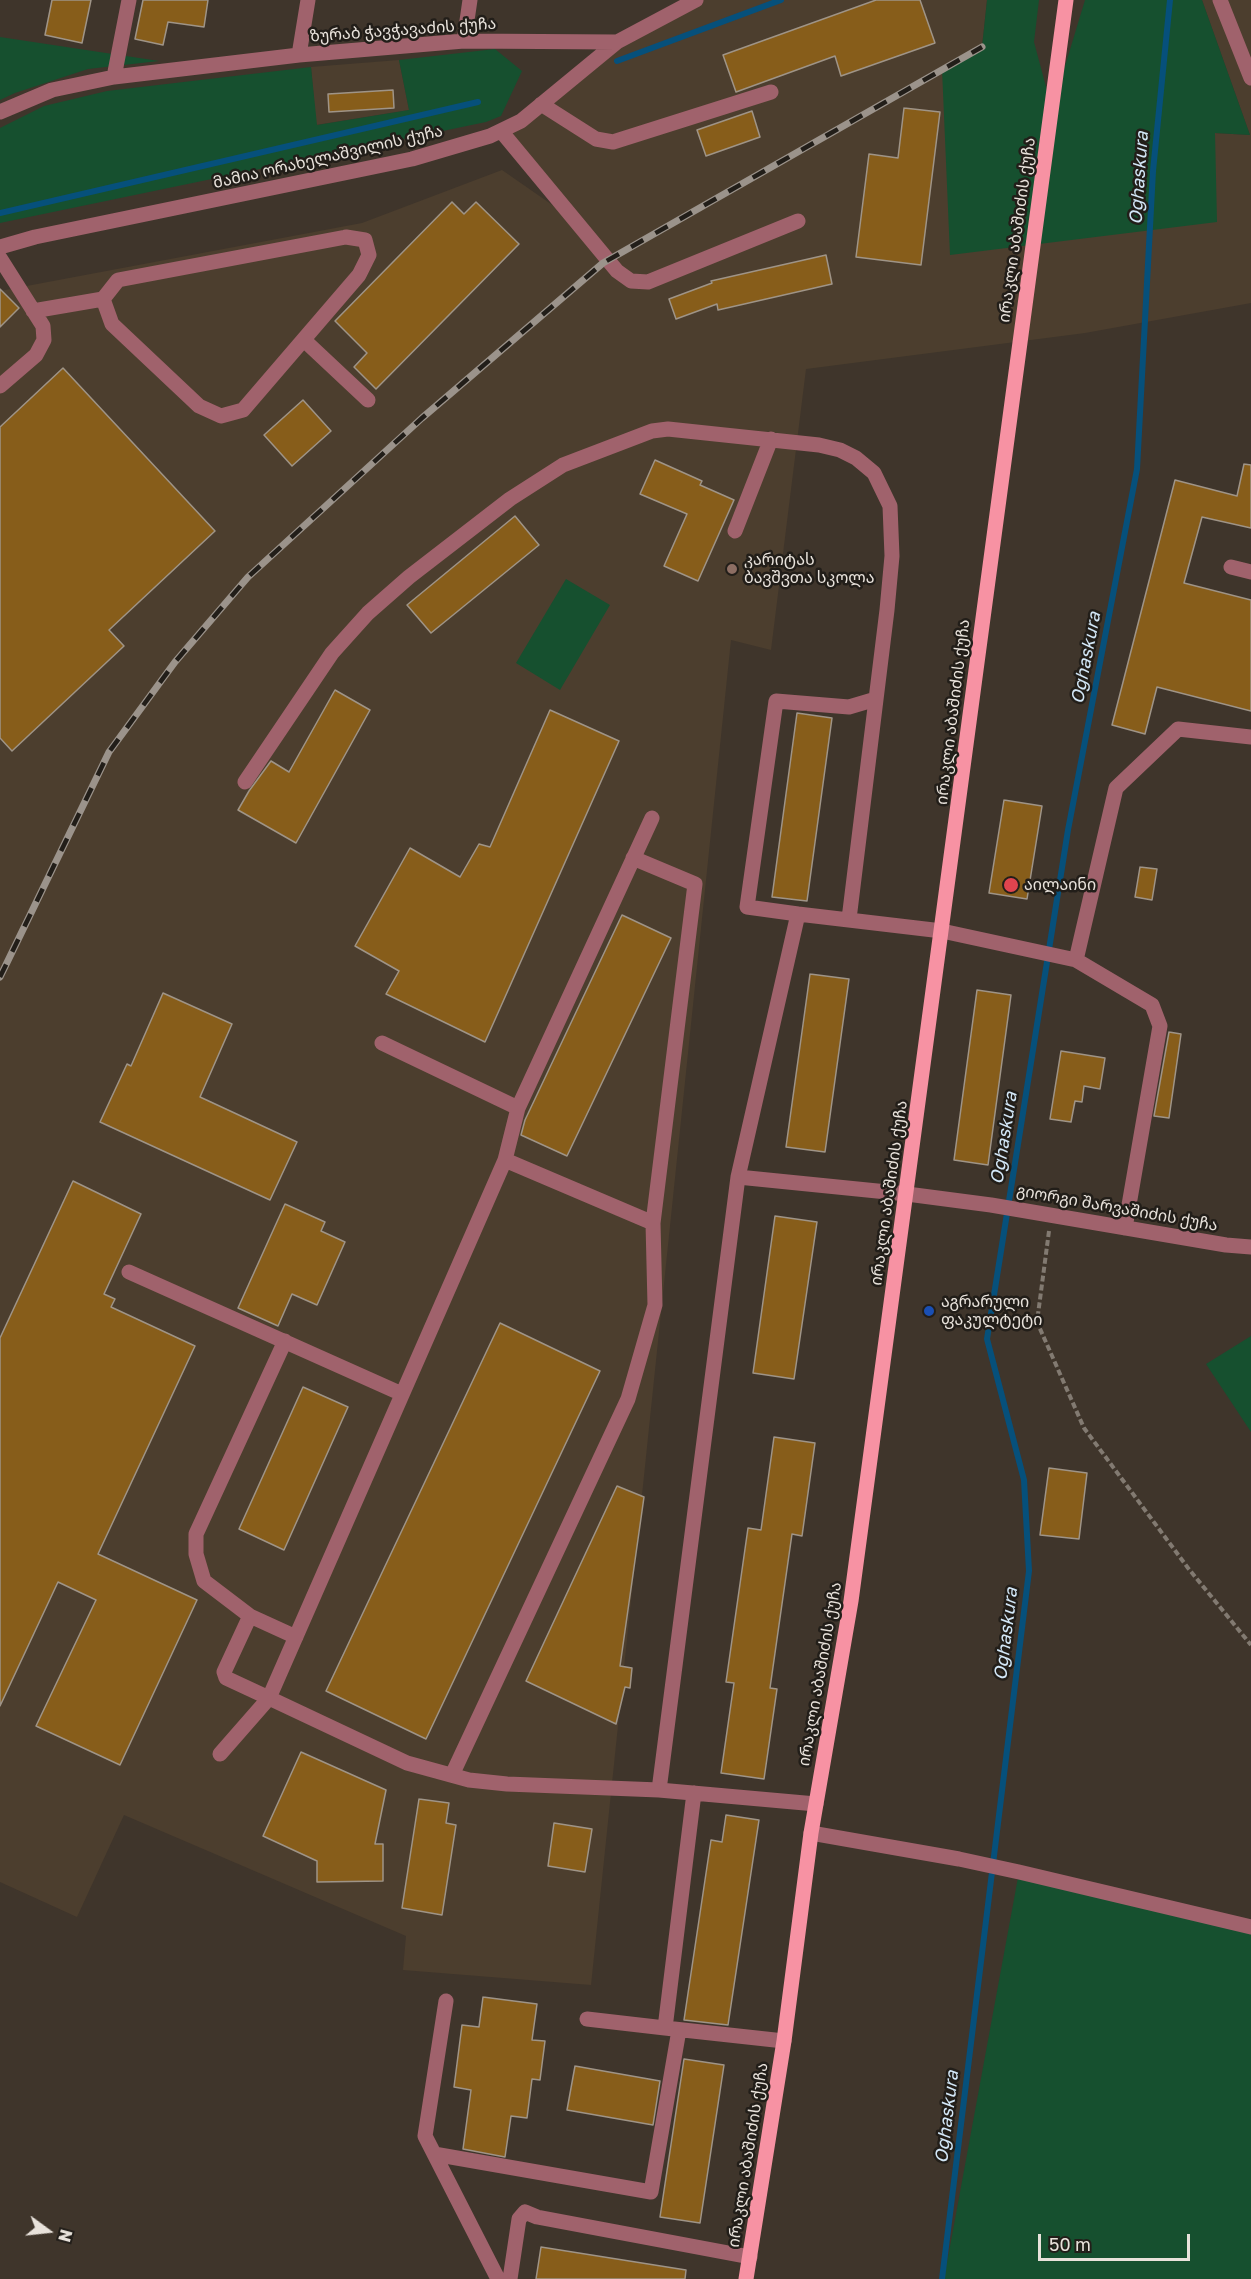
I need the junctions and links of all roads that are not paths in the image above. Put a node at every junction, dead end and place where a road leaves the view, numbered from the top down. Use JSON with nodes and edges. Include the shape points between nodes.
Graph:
{"nodes":[{"id":1,"x":129,"y":0,"type":"edge"},
{"id":2,"x":308,"y":0,"type":"edge"},
{"id":3,"x":470,"y":0,"type":"edge"},
{"id":4,"x":696,"y":0,"type":"edge"},
{"id":5,"x":1066,"y":0,"type":"edge"},
{"id":6,"x":1220,"y":0,"type":"edge"},
{"id":7,"x":464,"y":41,"type":"junction"},
{"id":8,"x":617,"y":42,"type":"junction"},
{"id":9,"x":299,"y":55,"type":"junction"},
{"id":10,"x":114,"y":77,"type":"junction"},
{"id":11,"x":1251,"y":77,"type":"edge"},
{"id":12,"x":771,"y":92,"type":"dead end"},
{"id":13,"x":541,"y":104,"type":"junction"},
{"id":14,"x":0,"y":112,"type":"edge"},
{"id":15,"x":501,"y":131,"type":"junction"},
{"id":16,"x":798,"y":221,"type":"dead end"},
{"id":17,"x":0,"y":247,"type":"edge"},
{"id":18,"x":0,"y":258,"type":"edge"},
{"id":19,"x":103,"y":299,"type":"junction"},
{"id":20,"x":33,"y":311,"type":"junction"},
{"id":21,"x":303,"y":340,"type":"junction"},
{"id":22,"x":0,"y":386,"type":"edge"},
{"id":23,"x":368,"y":400,"type":"dead end"},
{"id":24,"x":771,"y":439,"type":"junction"},
{"id":25,"x":735,"y":531,"type":"dead end"},
{"id":26,"x":1231,"y":567,"type":"dead end"},
{"id":27,"x":1251,"y":572,"type":"edge"},
{"id":28,"x":876,"y":699,"type":"junction"},
{"id":29,"x":1251,"y":737,"type":"edge"},
{"id":30,"x":245,"y":782,"type":"dead end"},
{"id":31,"x":652,"y":818,"type":"dead end"},
{"id":32,"x":633,"y":858,"type":"junction"},
{"id":33,"x":798,"y":914,"type":"junction"},
{"id":34,"x":849,"y":919,"type":"junction"},
{"id":35,"x":942,"y":931,"type":"junction"},
{"id":36,"x":1076,"y":960,"type":"junction"},
{"id":37,"x":382,"y":1043,"type":"dead end"},
{"id":38,"x":518,"y":1108,"type":"junction"},
{"id":39,"x":505,"y":1160,"type":"junction"},
{"id":40,"x":738,"y":1177,"type":"junction"},
{"id":41,"x":907,"y":1194,"type":"junction"},
{"id":42,"x":653,"y":1223,"type":"junction"},
{"id":43,"x":1125,"y":1228,"type":"junction"},
{"id":44,"x":1251,"y":1246,"type":"edge"},
{"id":45,"x":129,"y":1272,"type":"dead end"},
{"id":46,"x":285,"y":1341,"type":"junction"},
{"id":47,"x":402,"y":1394,"type":"junction"},
{"id":48,"x":250,"y":1617,"type":"junction"},
{"id":49,"x":296,"y":1637,"type":"junction"},
{"id":50,"x":269,"y":1698,"type":"junction"},
{"id":51,"x":220,"y":1754,"type":"dead end"},
{"id":52,"x":452,"y":1775,"type":"junction"},
{"id":53,"x":659,"y":1790,"type":"junction"},
{"id":54,"x":694,"y":1793,"type":"junction"},
{"id":55,"x":816,"y":1804,"type":"junction"},
{"id":56,"x":811,"y":1833,"type":"junction"},
{"id":57,"x":1251,"y":1927,"type":"edge"},
{"id":58,"x":446,"y":2001,"type":"dead end"},
{"id":59,"x":587,"y":2019,"type":"dead end"},
{"id":60,"x":672,"y":2029,"type":"junction"},
{"id":61,"x":784,"y":2042,"type":"junction"},
{"id":62,"x":434,"y":2154,"type":"junction"},
{"id":63,"x":750,"y":2258,"type":"junction"},
{"id":64,"x":498,"y":2279,"type":"edge"},
{"id":65,"x":510,"y":2279,"type":"edge"},
{"id":66,"x":746,"y":2279,"type":"edge"}],
"edges":[{"from":1,"to":10,"type":"street"},
{"from":2,"to":9,"type":"street","name":"ზურაბ ჭავჭავაძის ქუჩა"},
{"from":3,"to":7,"type":"street"},
{"from":4,"to":8,"type":"street","name":"მამია ორახელაშვილის ქუჩა"},
{"from":5,"to":35,"type":"main road","name":"ირაკლი აბაშიძის ქუჩა"},
{"from":6,"to":11,"type":"street"},
{"from":7,"to":8,"type":"street","name":"ზურაბ ჭავჭავაძის ქუჩა"},
{"from":7,"to":9,"type":"street","name":"ზურაბ ჭავჭავაძის ქუჩა"},
{"from":8,"to":13,"type":"street","name":"მამია ორახელაშვილის ქუჩა"},
{"from":9,"to":10,"type":"street","name":"ზურაბ ჭავჭავაძის ქუჩა"},
{"from":10,"to":14,"type":"street","name":"ზურაბ ჭავჭავაძის ქუჩა","via":[[52,90]]},
{"from":12,"to":13,"type":"street","via":[[613,142],[596,139]]},
{"from":13,"to":15,"type":"street","name":"მამია ორახელაშვილის ქუჩა","via":[[521,122]]},
{"from":15,"to":16,"type":"street","via":[[617,271],[631,280],[648,282]]},
{"from":15,"to":17,"type":"street","name":"მამია ორახელაშვილის ქუჩა","via":[[412,159]]},
{"from":18,"to":20,"type":"street"},
{"from":19,"to":20,"type":"street"},
{"from":19,"to":21,"type":"street","via":[[112,324],[199,406],[221,416],[243,411]]},
{"from":19,"to":21,"type":"street","via":[[118,280],[346,237],[365,240],[369,255],[359,275]]},
{"from":20,"to":22,"type":"street","via":[[43,326],[44,340],[36,355]]},
{"from":21,"to":23,"type":"street"},
{"from":24,"to":25,"type":"street"},
{"from":24,"to":28,"type":"street","via":[[819,445],[856,458],[874,473],[890,506],[892,556]]},
{"from":24,"to":30,"type":"street","via":[[668,429],[652,431],[563,465],[510,499],[368,613],[332,653]]},
{"from":26,"to":27,"type":"street"},
{"from":28,"to":33,"type":"street","via":[[849,707],[776,701],[747,907]]},
{"from":28,"to":34,"type":"street"},
{"from":29,"to":36,"type":"street","via":[[1178,729],[1116,788]]},
{"from":31,"to":32,"type":"street"},
{"from":32,"to":38,"type":"street"},
{"from":32,"to":42,"type":"street","via":[[695,884]]},
{"from":33,"to":34,"type":"street"},
{"from":33,"to":40,"type":"street"},
{"from":34,"to":35,"type":"street"},
{"from":35,"to":36,"type":"street"},
{"from":35,"to":41,"type":"main road","name":"ირაკლი აბაშიძის ქუჩა"},
{"from":36,"to":43,"type":"street","via":[[1152,1005],[1160,1026]]},
{"from":37,"to":38,"type":"street"},
{"from":38,"to":39,"type":"street"},
{"from":39,"to":42,"type":"street"},
{"from":39,"to":47,"type":"street"},
{"from":40,"to":41,"type":"street","name":"გიორგი შარვაშიძის ქუჩა"},
{"from":40,"to":53,"type":"street"},
{"from":41,"to":43,"type":"street","name":"გიორგი შარვაშიძის ქუჩა"},
{"from":41,"to":55,"type":"main road","name":"ირაკლი აბაშიძის ქუჩა","via":[[852,1601]]},
{"from":42,"to":52,"type":"street","via":[[656,1305],[628,1399]]},
{"from":43,"to":44,"type":"street","name":"გიორგი შარვაშიძის ქუჩა"},
{"from":45,"to":46,"type":"street"},
{"from":46,"to":47,"type":"street"},
{"from":46,"to":48,"type":"street","via":[[196,1534],[196,1554],[204,1581]]},
{"from":47,"to":49,"type":"street"},
{"from":48,"to":49,"type":"street"},
{"from":48,"to":50,"type":"street","via":[[224,1672],[226,1678]]},
{"from":49,"to":50,"type":"street"},
{"from":50,"to":51,"type":"street"},
{"from":50,"to":52,"type":"street","via":[[407,1763]]},
{"from":52,"to":53,"type":"street","via":[[507,1784]]},
{"from":53,"to":54,"type":"street"},
{"from":54,"to":55,"type":"street"},
{"from":54,"to":60,"type":"street"},
{"from":55,"to":56,"type":"main road","name":"ირაკლი აბაშიძის ქუჩა"},
{"from":56,"to":57,"type":"street","via":[[959,1859]]},
{"from":56,"to":61,"type":"main road","name":"ირაკლი აბაშიძის ქუჩა"},
{"from":58,"to":62,"type":"street","via":[[425,2136]]},
{"from":59,"to":60,"type":"street"},
{"from":60,"to":61,"type":"street"},
{"from":60,"to":62,"type":"street","via":[[651,2192]]},
{"from":61,"to":63,"type":"main road","name":"ირაკლი აბაშიძის ქუჩა"},
{"from":62,"to":64,"type":"street"},
{"from":63,"to":65,"type":"street","via":[[525,2212],[519,2219]]},
{"from":63,"to":66,"type":"main road","name":"ირაკლი აბაშიძის ქუჩა"}]}
